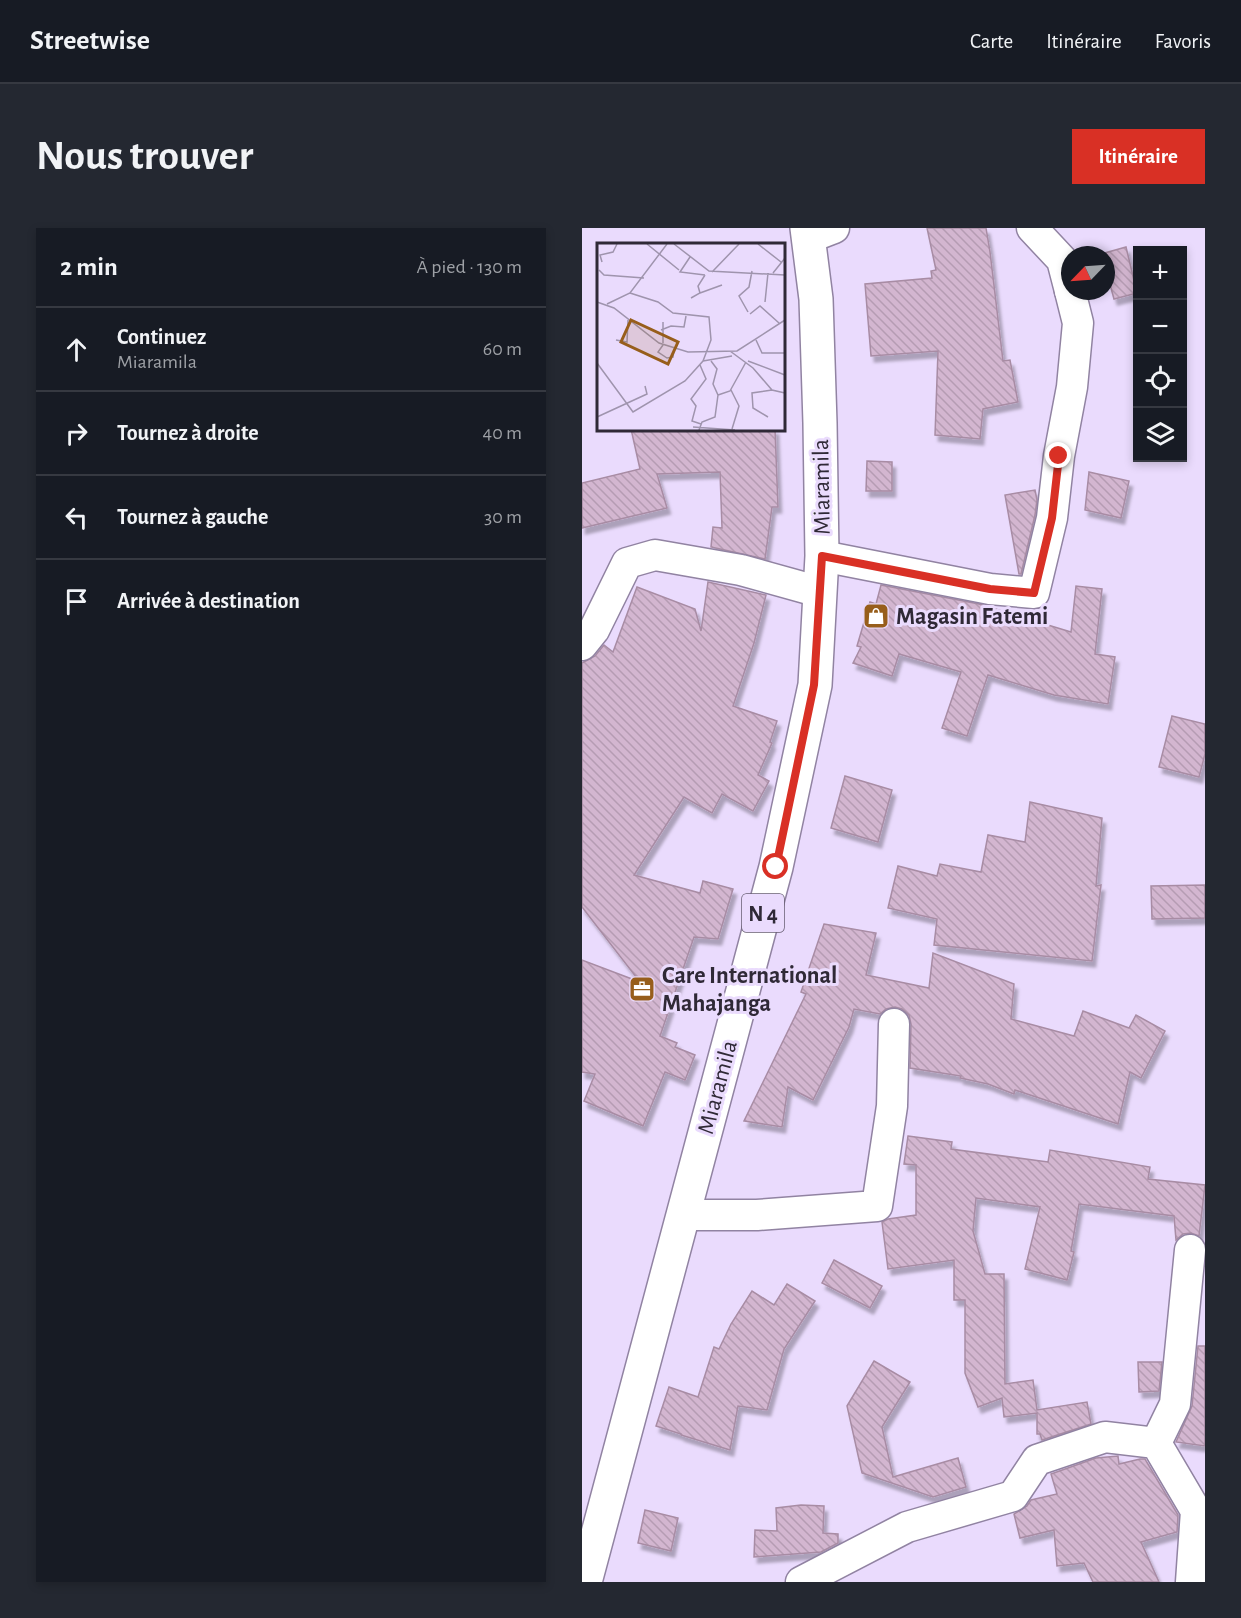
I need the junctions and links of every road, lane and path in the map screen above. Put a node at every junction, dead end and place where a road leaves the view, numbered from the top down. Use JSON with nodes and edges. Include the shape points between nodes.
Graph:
{"nodes":[{"id":1,"x":1032,"y":228,"type":"edge"},
{"id":2,"x":816,"y":231,"type":"edge"},
{"id":3,"x":1061,"y":259,"type":"edge"},
{"id":4,"x":1072,"y":300,"type":"edge"},
{"id":5,"x":822,"y":556,"type":"junction"},
{"id":6,"x":820,"y":592,"type":"junction"},
{"id":7,"x":582,"y":645,"type":"edge"},
{"id":8,"x":894,"y":1024,"type":"dead end"},
{"id":9,"x":682,"y":1215,"type":"junction"},
{"id":10,"x":1190,"y":1250,"type":"dead end"},
{"id":11,"x":1156,"y":1443,"type":"junction"},
{"id":12,"x":585,"y":1582,"type":"edge"},
{"id":13,"x":801,"y":1582,"type":"edge"},
{"id":14,"x":1191,"y":1582,"type":"edge"}],
"edges":[{"from":1,"to":3,"type":"street"},
{"from":2,"to":5,"type":"main road","name":"Miaramila","number":"N 4"},
{"from":4,"to":5,"type":"street","via":[[1078,323],[1072,387],[1052,518],[1034,593],[990,589]]},
{"from":5,"to":6,"type":"main road","name":"Miaramila","number":"N 4"},
{"from":6,"to":7,"type":"street","via":[[741,570],[654,555],[627,563],[594,630]]},
{"from":6,"to":9,"type":"main road","name":"Miaramila","number":"N 4","via":[[814,685],[776,867]]},
{"from":8,"to":9,"type":"street","via":[[892,1106],[877,1206],[757,1215]]},
{"from":9,"to":12,"type":"main road","name":"Miaramila","number":"N 4"},
{"from":10,"to":11,"type":"street","via":[[1175,1404]]},
{"from":11,"to":13,"type":"street","via":[[1105,1437],[1037,1460],[1013,1496],[907,1527]]},
{"from":11,"to":14,"type":"street","via":[[1196,1511]]}]}
